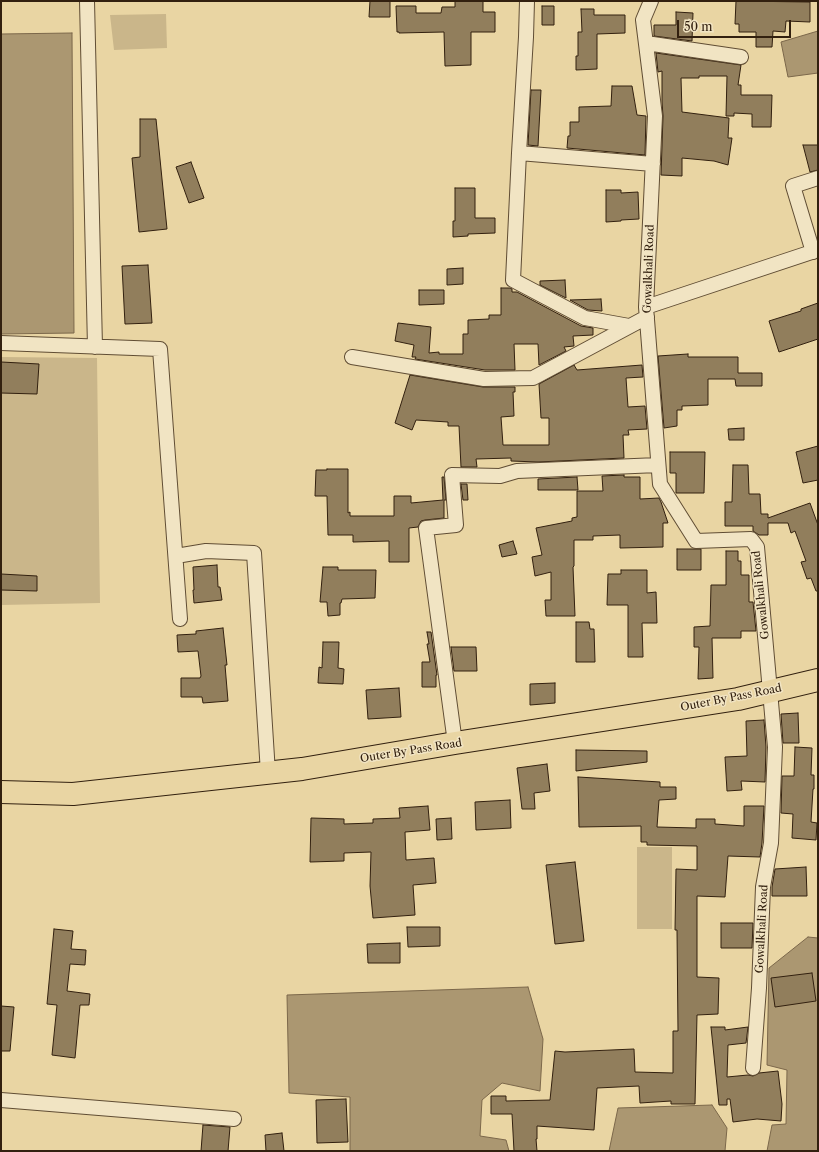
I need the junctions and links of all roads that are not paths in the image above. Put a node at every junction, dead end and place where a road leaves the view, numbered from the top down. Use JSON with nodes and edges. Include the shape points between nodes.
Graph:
{"nodes":[{"id":1,"x":87,"y":1,"type":"edge"},
{"id":2,"x":527,"y":1,"type":"edge"},
{"id":3,"x":651,"y":1,"type":"edge"},
{"id":4,"x":646,"y":43,"type":"junction"},
{"id":5,"x":741,"y":57,"type":"dead end"},
{"id":6,"x":519,"y":153,"type":"junction"},
{"id":7,"x":653,"y":164,"type":"junction"},
{"id":8,"x":818,"y":178,"type":"edge"},
{"id":9,"x":815,"y":251,"type":"edge"},
{"id":10,"x":646,"y":312,"type":"junction"},
{"id":11,"x":629,"y":326,"type":"junction"},
{"id":12,"x":1,"y":343,"type":"edge"},
{"id":13,"x":95,"y":347,"type":"junction"},
{"id":14,"x":352,"y":357,"type":"dead end"},
{"id":15,"x":658,"y":465,"type":"junction"},
{"id":16,"x":176,"y":556,"type":"junction"},
{"id":17,"x":180,"y":619,"type":"dead end"},
{"id":18,"x":818,"y":680,"type":"edge"},
{"id":19,"x":818,"y":695,"type":"edge"},
{"id":20,"x":771,"y":698,"type":"junction"},
{"id":21,"x":455,"y":743,"type":"junction"},
{"id":22,"x":268,"y":772,"type":"junction"},
{"id":23,"x":1,"y":792,"type":"edge"},
{"id":24,"x":1,"y":804,"type":"edge"},
{"id":25,"x":753,"y":1068,"type":"dead end"},
{"id":26,"x":1,"y":1100,"type":"edge"},
{"id":27,"x":234,"y":1119,"type":"dead end"}],
"edges":[{"from":1,"to":13,"type":"street"},
{"from":2,"to":6,"type":"street"},
{"from":3,"to":4,"type":"street","name":"Gowalkhali Road","via":[[643,20]]},
{"from":4,"to":5,"type":"street"},
{"from":4,"to":7,"type":"street","name":"Gowalkhali Road","via":[[655,116]]},
{"from":6,"to":7,"type":"street"},
{"from":6,"to":11,"type":"street","via":[[513,280],[585,318]]},
{"from":7,"to":10,"type":"street","name":"Gowalkhali Road"},
{"from":8,"to":9,"type":"street","via":[[793,186]]},
{"from":9,"to":10,"type":"street"},
{"from":10,"to":11,"type":"street"},
{"from":10,"to":15,"type":"street","name":"Gowalkhali Road"},
{"from":11,"to":14,"type":"street","via":[[533,378],[484,379]]},
{"from":12,"to":13,"type":"street"},
{"from":13,"to":16,"type":"street","via":[[160,350]]},
{"from":15,"to":20,"type":"street","name":"Gowalkhali Road","via":[[660,484],[696,541],[751,539],[757,547]]},
{"from":15,"to":21,"type":"street","via":[[517,471],[500,476],[452,475],[456,525],[426,528]]},
{"from":16,"to":17,"type":"street"},
{"from":16,"to":22,"type":"street","via":[[206,551],[254,553]]},
{"from":18,"to":20,"type":"main road","name":"Outer By Pass Road"},
{"from":19,"to":20,"type":"main road","name":"Outer By Pass Road"},
{"from":20,"to":21,"type":"main road","name":"Outer By Pass Road","via":[[738,699]]},
{"from":20,"to":24,"type":"main road","name":"Outer By Pass Road","via":[[742,713],[329,776],[139,802],[75,807]]},
{"from":20,"to":25,"type":"street","name":"Gowalkhali Road","via":[[775,747],[771,843],[763,886]]},
{"from":21,"to":22,"type":"main road","name":"Outer By Pass Road","via":[[302,769]]},
{"from":22,"to":23,"type":"main road","name":"Outer By Pass Road","via":[[73,794]]},
{"from":26,"to":27,"type":"street"}]}
